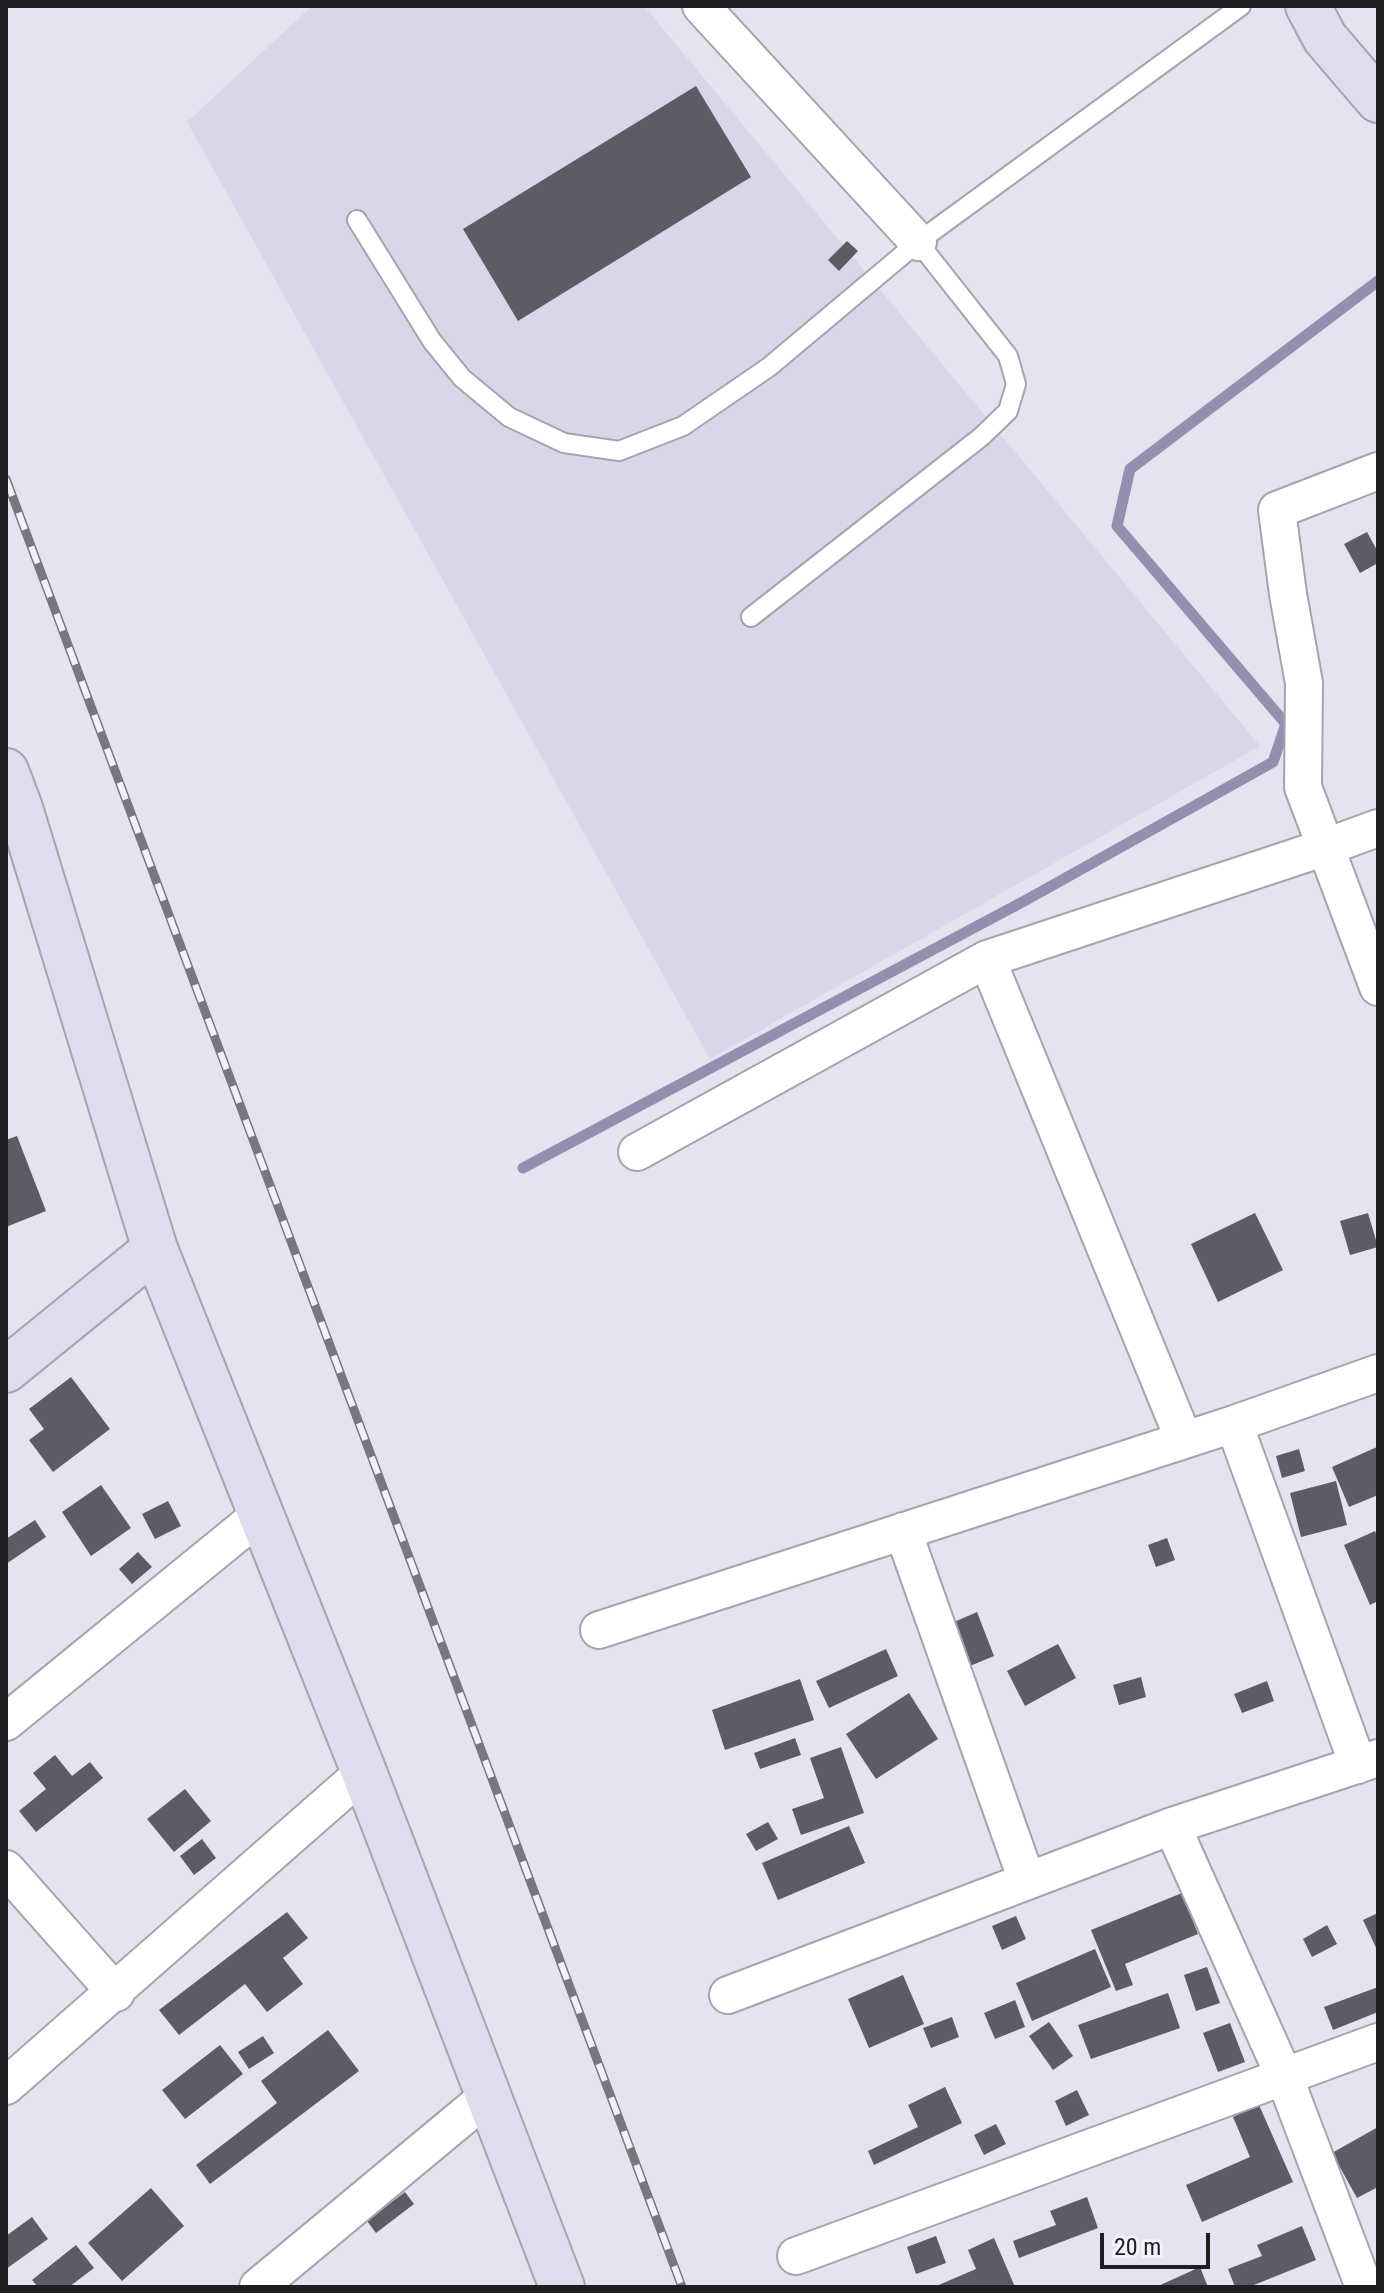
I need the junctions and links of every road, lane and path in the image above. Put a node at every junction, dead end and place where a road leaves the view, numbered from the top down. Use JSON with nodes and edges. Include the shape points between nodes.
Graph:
{"nodes":[{"id":1,"x":701,"y":6,"type":"edge"},
{"id":2,"x":1241,"y":6,"type":"edge"},
{"id":3,"x":1308,"y":6,"type":"edge"},
{"id":4,"x":1378,"y":100,"type":"edge"},
{"id":5,"x":357,"y":220,"type":"dead end"},
{"id":6,"x":918,"y":242,"type":"junction"},
{"id":7,"x":1378,"y":471,"type":"edge"},
{"id":8,"x":751,"y":617,"type":"dead end"},
{"id":9,"x":11,"y":799,"type":"edge"},
{"id":10,"x":1378,"y":828,"type":"edge"},
{"id":11,"x":1326,"y":847,"type":"junction"},
{"id":12,"x":987,"y":959,"type":"junction"},
{"id":13,"x":1378,"y":987,"type":"edge"},
{"id":14,"x":637,"y":1152,"type":"dead end"},
{"id":15,"x":155,"y":1249,"type":"junction"},
{"id":16,"x":6,"y":1370,"type":"edge"},
{"id":17,"x":1378,"y":1373,"type":"edge"},
{"id":18,"x":1234,"y":1424,"type":"junction"},
{"id":19,"x":1184,"y":1440,"type":"junction"},
{"id":20,"x":261,"y":1514,"type":"junction"},
{"id":21,"x":903,"y":1531,"type":"junction"},
{"id":22,"x":599,"y":1630,"type":"dead end"},
{"id":23,"x":6,"y":1722,"type":"edge"},
{"id":24,"x":1368,"y":1762,"type":"edge"},
{"id":25,"x":364,"y":1772,"type":"junction"},
{"id":26,"x":1172,"y":1826,"type":"junction"},
{"id":27,"x":6,"y":1869,"type":"edge"},
{"id":28,"x":1027,"y":1881,"type":"junction"},
{"id":29,"x":116,"y":1993,"type":"junction"},
{"id":30,"x":728,"y":1995,"type":"dead end"},
{"id":31,"x":1378,"y":2042,"type":"edge"},
{"id":32,"x":1284,"y":2076,"type":"junction"},
{"id":33,"x":6,"y":2086,"type":"edge"},
{"id":34,"x":488,"y":2096,"type":"junction"},
{"id":35,"x":796,"y":2256,"type":"dead end"},
{"id":36,"x":258,"y":2287,"type":"edge"},
{"id":37,"x":562,"y":2287,"type":"edge"},
{"id":38,"x":1364,"y":2287,"type":"edge"}],
"edges":[{"from":1,"to":6,"type":"street"},
{"from":2,"to":6,"type":"lane"},
{"from":3,"to":4,"type":"street","via":[[1325,38]]},
{"from":5,"to":6,"type":"lane","via":[[432,341],[462,378],[509,417],[564,443],[619,451],[683,426],[769,367]]},
{"from":6,"to":8,"type":"lane","via":[[1008,356],[1016,384],[1008,411]]},
{"from":7,"to":11,"type":"street","via":[[1277,510],[1304,683],[1303,787]]},
{"from":9,"to":15,"type":"street"},
{"from":10,"to":11,"type":"street"},
{"from":11,"to":12,"type":"street"},
{"from":11,"to":13,"type":"street"},
{"from":12,"to":14,"type":"street"},
{"from":12,"to":19,"type":"street"},
{"from":15,"to":16,"type":"street"},
{"from":15,"to":20,"type":"street"},
{"from":17,"to":18,"type":"street"},
{"from":18,"to":19,"type":"street"},
{"from":18,"to":24,"type":"street"},
{"from":19,"to":21,"type":"street"},
{"from":20,"to":23,"type":"street"},
{"from":20,"to":25,"type":"street"},
{"from":21,"to":22,"type":"street"},
{"from":21,"to":28,"type":"street"},
{"from":24,"to":26,"type":"street"},
{"from":25,"to":29,"type":"street"},
{"from":25,"to":34,"type":"street"},
{"from":26,"to":28,"type":"street"},
{"from":26,"to":32,"type":"street"},
{"from":27,"to":29,"type":"street"},
{"from":28,"to":30,"type":"street"},
{"from":29,"to":33,"type":"street"},
{"from":31,"to":32,"type":"street"},
{"from":32,"to":35,"type":"street"},
{"from":32,"to":38,"type":"street"},
{"from":34,"to":36,"type":"street"},
{"from":34,"to":37,"type":"street"}]}
